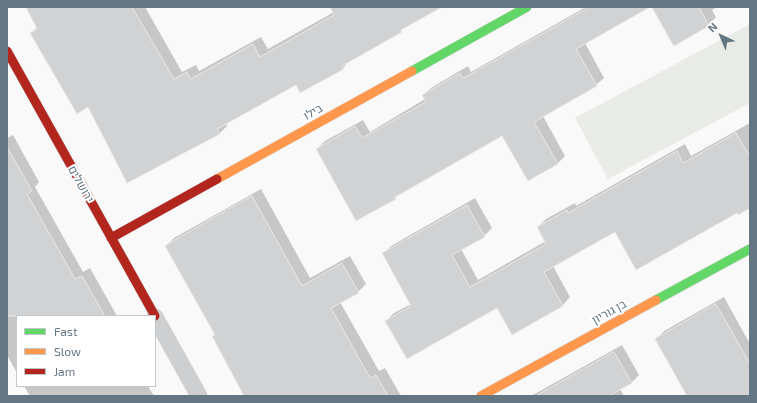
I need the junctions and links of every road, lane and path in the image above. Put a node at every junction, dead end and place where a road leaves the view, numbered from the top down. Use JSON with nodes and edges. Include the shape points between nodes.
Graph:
{"nodes":[{"id":1,"x":527,"y":7,"type":"edge"},
{"id":2,"x":7,"y":51,"type":"edge"},
{"id":3,"x":111,"y":238,"type":"junction"},
{"id":4,"x":750,"y":249,"type":"edge"},
{"id":5,"x":154,"y":315,"type":"edge"},
{"id":6,"x":156,"y":318,"type":"edge"},
{"id":7,"x":485,"y":395,"type":"edge"},
{"id":8,"x":199,"y":396,"type":"edge"}],
"edges":[{"from":1,"to":3,"type":"street","name":"בילו"},
{"from":2,"to":3,"type":"street","name":"ירושלים"},
{"from":3,"to":5,"type":"street","name":"ירושלים"},
{"from":4,"to":7,"type":"street","name":"בן גוריון"},
{"from":6,"to":8,"type":"street","name":"ירושלים"}]}
